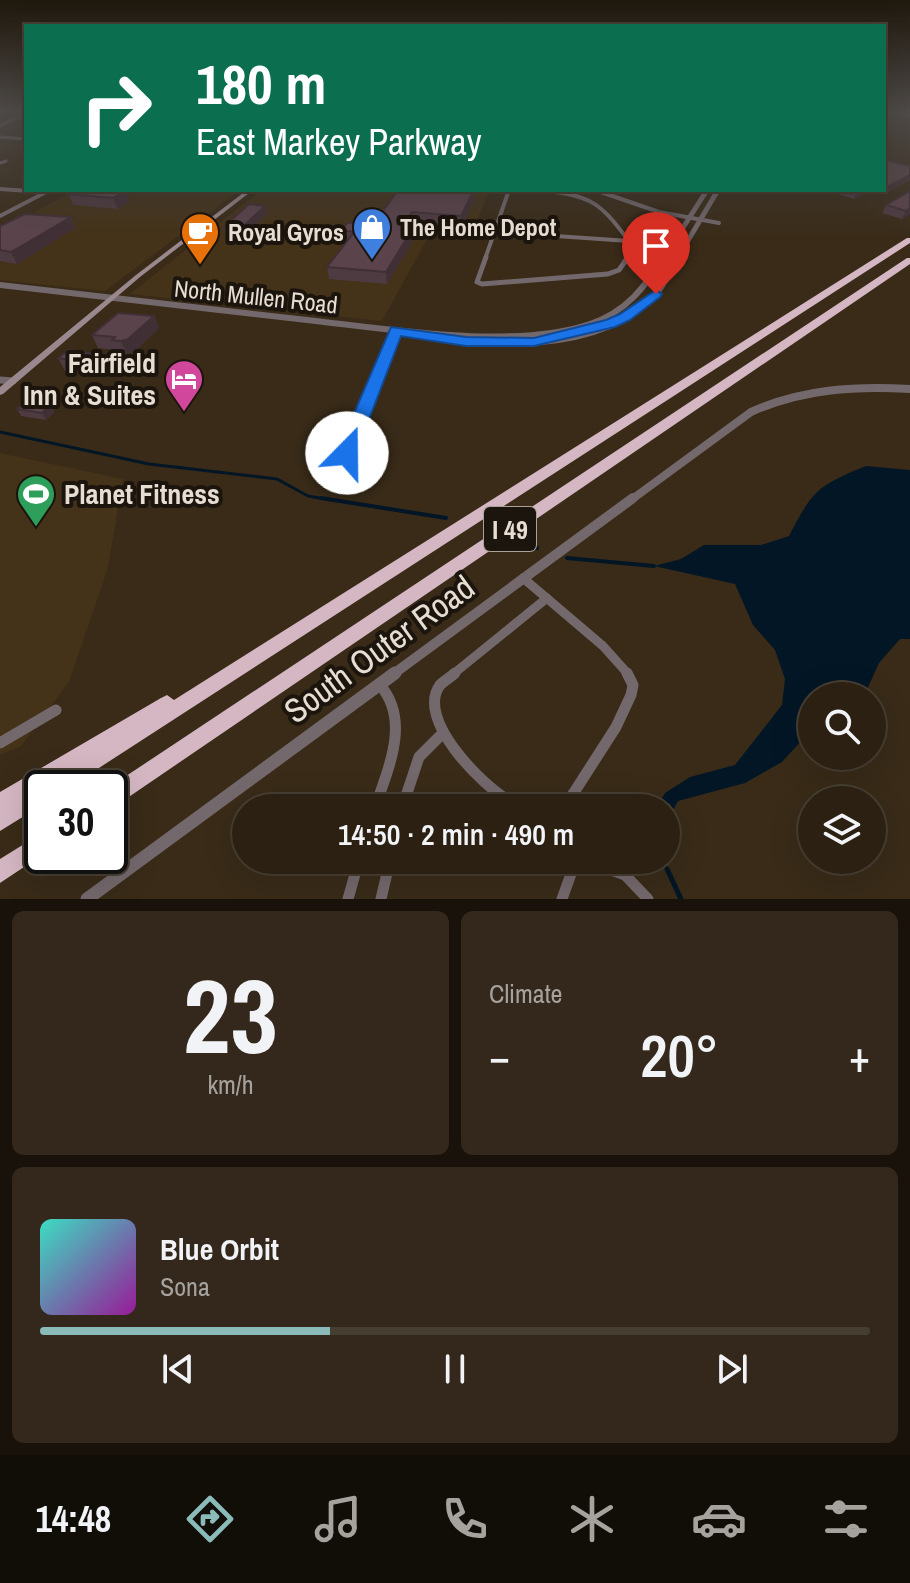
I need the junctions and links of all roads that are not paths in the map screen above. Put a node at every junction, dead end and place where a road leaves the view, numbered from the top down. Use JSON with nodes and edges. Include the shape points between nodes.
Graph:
{"nodes":[{"id":1,"x":6,"y":161,"type":"dead end"},
{"id":2,"x":0,"y":162,"type":"edge"},
{"id":3,"x":0,"y":189,"type":"edge"},
{"id":4,"x":24,"y":190,"type":"edge"},
{"id":5,"x":46,"y":192,"type":"edge"},
{"id":6,"x":247,"y":192,"type":"edge"},
{"id":7,"x":508,"y":192,"type":"edge"},
{"id":8,"x":554,"y":192,"type":"edge"},
{"id":9,"x":585,"y":192,"type":"edge"},
{"id":10,"x":601,"y":192,"type":"edge"},
{"id":11,"x":706,"y":192,"type":"edge"},
{"id":12,"x":717,"y":192,"type":"edge"},
{"id":13,"x":581,"y":195,"type":"junction"},
{"id":14,"x":0,"y":216,"type":"edge"},
{"id":15,"x":689,"y":218,"type":"junction"},
{"id":16,"x":700,"y":220,"type":"junction"},
{"id":17,"x":719,"y":223,"type":"dead end"},
{"id":18,"x":496,"y":232,"type":"junction"},
{"id":19,"x":910,"y":240,"type":"edge"},
{"id":20,"x":629,"y":241,"type":"junction"},
{"id":21,"x":910,"y":260,"type":"edge"},
{"id":22,"x":625,"y":261,"type":"junction"},
{"id":23,"x":657,"y":268,"type":"junction"},
{"id":24,"x":0,"y":285,"type":"edge"},
{"id":25,"x":112,"y":298,"type":"junction"},
{"id":26,"x":396,"y":330,"type":"junction"},
{"id":27,"x":0,"y":380,"type":"edge"},
{"id":28,"x":13,"y":381,"type":"junction"},
{"id":29,"x":910,"y":389,"type":"edge"},
{"id":30,"x":0,"y":392,"type":"edge"},
{"id":31,"x":347,"y":453,"type":"dead end"},
{"id":32,"x":523,"y":578,"type":"junction"},
{"id":33,"x":369,"y":583,"type":"junction"},
{"id":34,"x":547,"y":598,"type":"junction"},
{"id":35,"x":378,"y":683,"type":"junction"},
{"id":36,"x":56,"y":710,"type":"dead end"},
{"id":37,"x":443,"y":733,"type":"junction"},
{"id":38,"x":0,"y":743,"type":"edge"},
{"id":39,"x":79,"y":770,"type":"edge"},
{"id":40,"x":128,"y":786,"type":"edge"},
{"id":41,"x":379,"y":794,"type":"edge"},
{"id":42,"x":406,"y":794,"type":"edge"},
{"id":43,"x":500,"y":794,"type":"edge"},
{"id":44,"x":573,"y":794,"type":"edge"},
{"id":45,"x":0,"y":803,"type":"edge"},
{"id":46,"x":24,"y":806,"type":"edge"},
{"id":47,"x":0,"y":821,"type":"edge"},
{"id":48,"x":24,"y":855,"type":"edge"},
{"id":49,"x":0,"y":872,"type":"edge"},
{"id":50,"x":355,"y":874,"type":"edge"},
{"id":51,"x":387,"y":874,"type":"edge"},
{"id":52,"x":571,"y":874,"type":"edge"},
{"id":53,"x":622,"y":874,"type":"edge"},
{"id":54,"x":87,"y":899,"type":"edge"},
{"id":55,"x":348,"y":899,"type":"edge"},
{"id":56,"x":381,"y":899,"type":"edge"},
{"id":57,"x":562,"y":899,"type":"edge"},
{"id":58,"x":648,"y":899,"type":"edge"}],
"edges":[{"from":1,"to":2,"type":"street"},
{"from":3,"to":4,"type":"street"},
{"from":5,"to":14,"type":"street"},
{"from":6,"to":25,"type":"main road"},
{"from":7,"to":18,"type":"street"},
{"from":8,"to":13,"type":"street"},
{"from":9,"to":13,"type":"street"},
{"from":10,"to":15,"type":"street"},
{"from":11,"to":15,"type":"street"},
{"from":12,"to":16,"type":"street"},
{"from":13,"to":20,"type":"street","via":[[600,203]]},
{"from":15,"to":16,"type":"street"},
{"from":15,"to":23,"type":"street"},
{"from":16,"to":17,"type":"street"},
{"from":16,"to":26,"type":"street","via":[[656,294],[610,324],[534,342],[499,344]]},
{"from":18,"to":20,"type":"street"},
{"from":18,"to":22,"type":"street","via":[[477,282],[482,284],[608,274]]},
{"from":19,"to":33,"type":"highway","number":"I 49"},
{"from":20,"to":22,"type":"street","via":[[634,248]]},
{"from":21,"to":40,"type":"highway","number":"I 49"},
{"from":22,"to":23,"type":"street"},
{"from":23,"to":26,"type":"street","via":[[628,305],[590,324],[519,335]]},
{"from":24,"to":25,"type":"street","name":"North Mullen Road"},
{"from":25,"to":26,"type":"street","name":"North Mullen Road"},
{"from":25,"to":28,"type":"main road"},
{"from":26,"to":31,"type":"street"},
{"from":27,"to":28,"type":"street"},
{"from":28,"to":30,"type":"main road"},
{"from":29,"to":32,"type":"street","name":"South Outer Road","via":[[809,393],[751,412]]},
{"from":32,"to":34,"type":"street"},
{"from":32,"to":35,"type":"street","name":"South Outer Road"},
{"from":33,"to":39,"type":"highway","number":"I 49"},
{"from":33,"to":45,"type":"highway"},
{"from":34,"to":37,"type":"street","via":[[439,686],[434,696]]},
{"from":34,"to":44,"type":"street","via":[[616,658],[634,688],[627,709]]},
{"from":35,"to":41,"type":"street","via":[[387,690],[397,716]]},
{"from":35,"to":54,"type":"street","name":"South Outer Road"},
{"from":36,"to":38,"type":"street"},
{"from":37,"to":42,"type":"street","via":[[416,759]]},
{"from":37,"to":43,"type":"street"},
{"from":46,"to":47,"type":"highway"},
{"from":48,"to":49,"type":"highway"},
{"from":50,"to":55,"type":"street"},
{"from":51,"to":56,"type":"street"},
{"from":52,"to":57,"type":"street"},
{"from":53,"to":58,"type":"street"}]}
